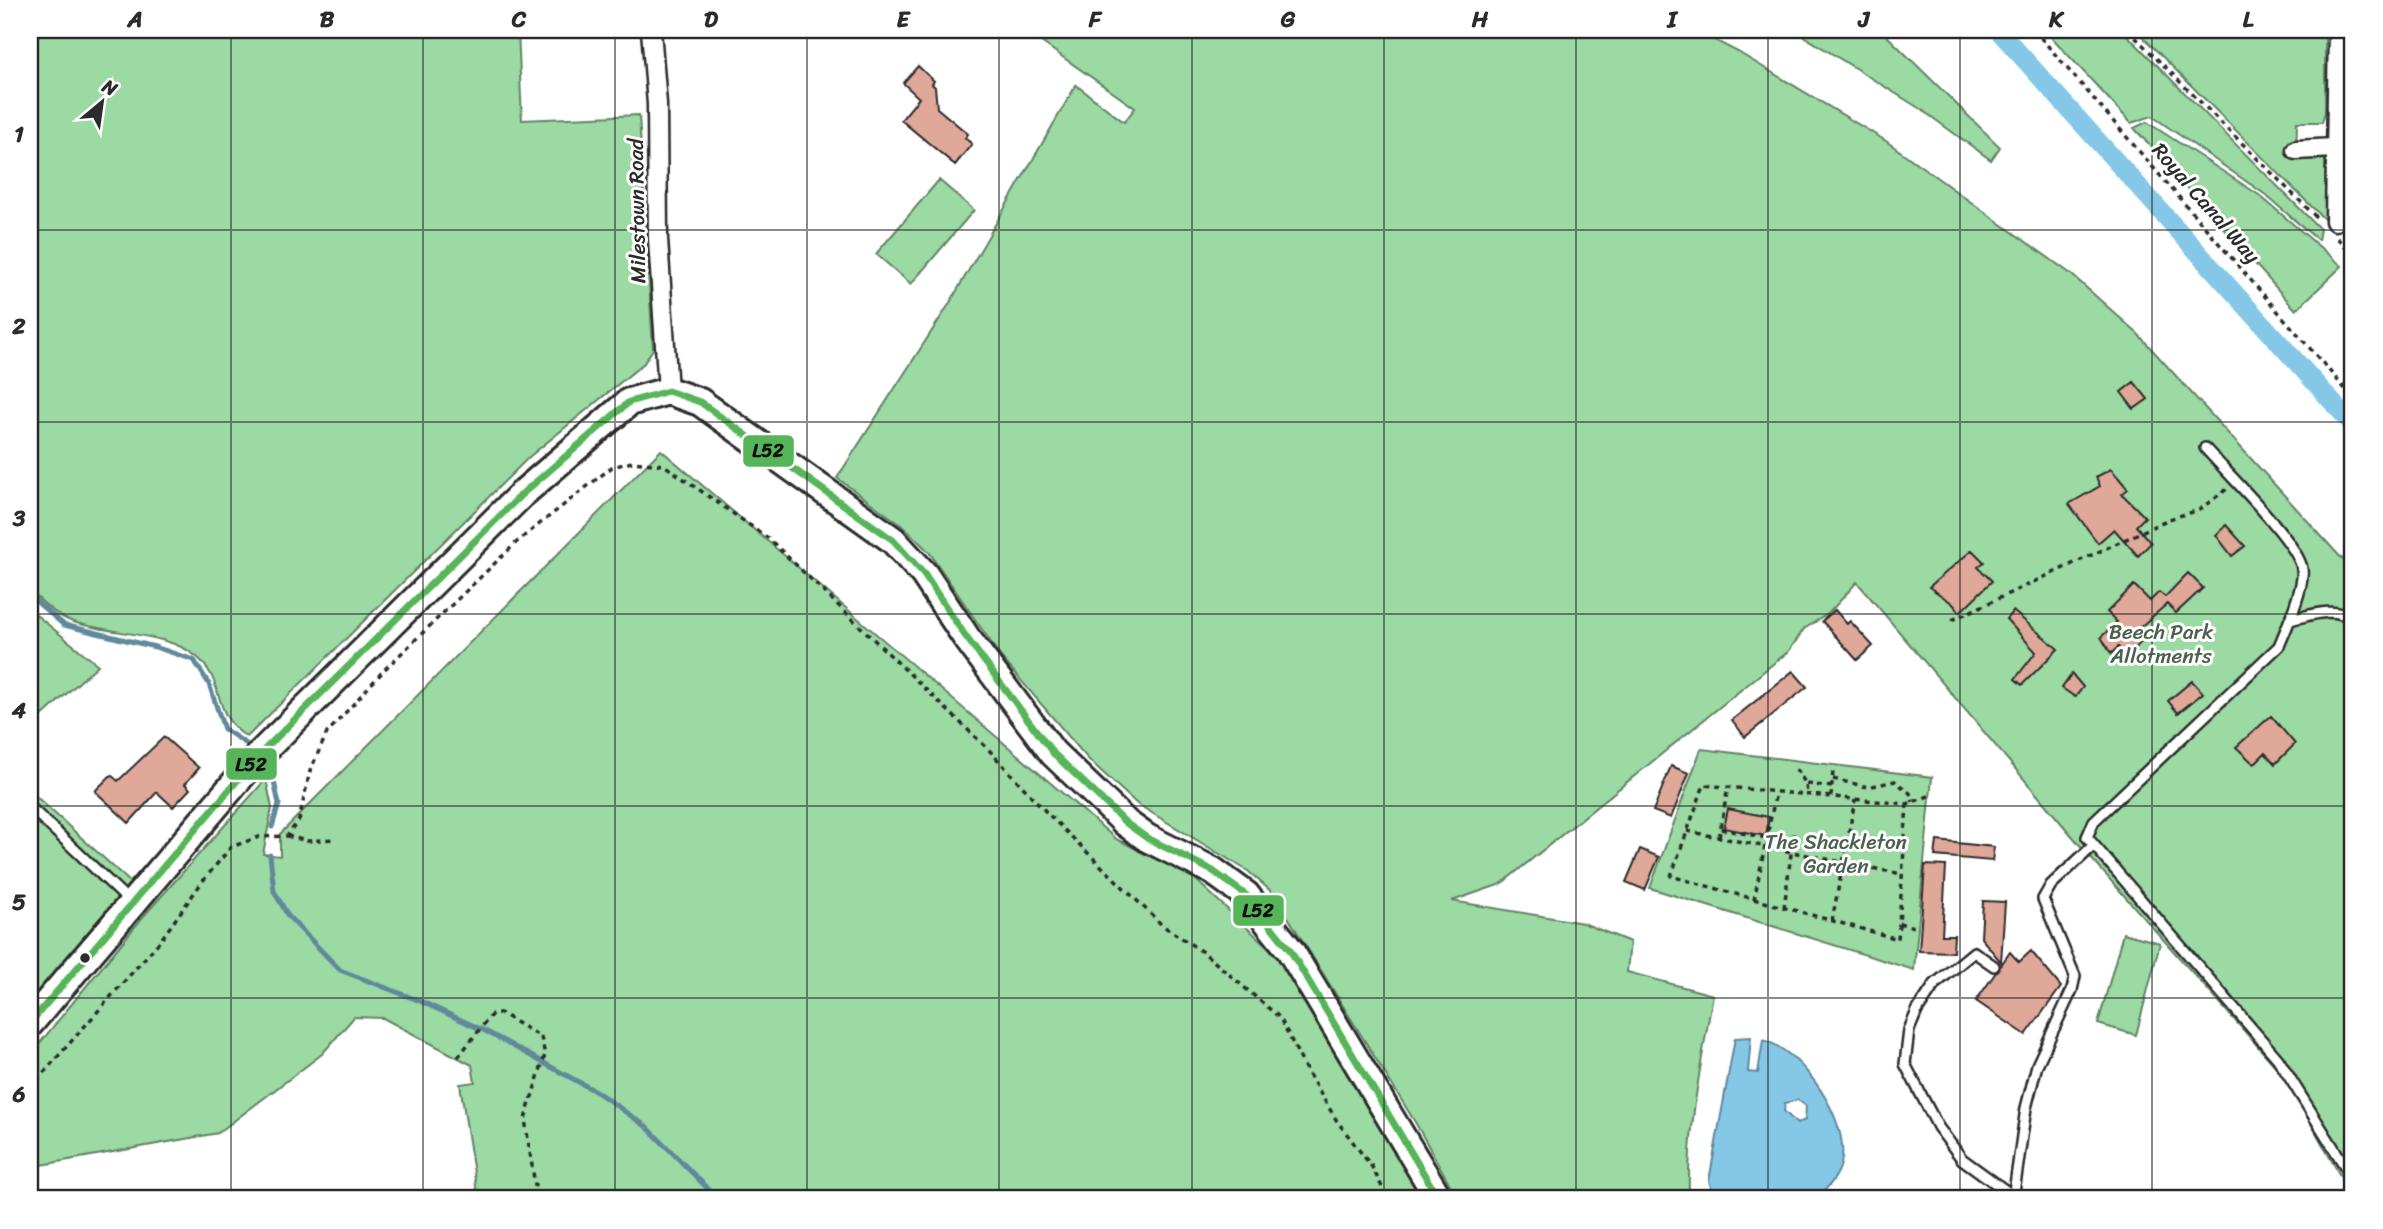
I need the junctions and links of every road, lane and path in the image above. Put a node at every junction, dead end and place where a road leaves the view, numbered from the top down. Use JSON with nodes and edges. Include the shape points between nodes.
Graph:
{"nodes":[{"id":1,"x":651,"y":30,"type":"edge"},
{"id":2,"x":2034,"y":30,"type":"edge"},
{"id":3,"x":2128,"y":30,"type":"edge"},
{"id":4,"x":2338,"y":30,"type":"edge"},
{"id":5,"x":2335,"y":148,"type":"junction"},
{"id":6,"x":2296,"y":150,"type":"dead end"},
{"id":7,"x":2331,"y":227,"type":"junction"},
{"id":8,"x":2353,"y":254,"type":"edge"},
{"id":9,"x":668,"y":391,"type":"junction"},
{"id":10,"x":2353,"y":398,"type":"edge"},
{"id":11,"x":2205,"y":448,"type":"dead end"},
{"id":12,"x":2235,"y":483,"type":"junction"},
{"id":13,"x":2353,"y":619,"type":"edge"},
{"id":14,"x":1952,"y":620,"type":"dead end"},
{"id":15,"x":2290,"y":620,"type":"junction"},
{"id":16,"x":1796,"y":769,"type":"dead end"},
{"id":17,"x":1833,"y":771,"type":"dead end"},
{"id":18,"x":1833,"y":779,"type":"junction"},
{"id":19,"x":1806,"y":784,"type":"junction"},
{"id":20,"x":1728,"y":787,"type":"junction"},
{"id":21,"x":1832,"y":787,"type":"junction"},
{"id":22,"x":1776,"y":792,"type":"junction"},
{"id":23,"x":1807,"y":795,"type":"junction"},
{"id":24,"x":1929,"y":796,"type":"dead end"},
{"id":25,"x":1831,"y":797,"type":"junction"},
{"id":26,"x":1856,"y":800,"type":"junction"},
{"id":27,"x":1913,"y":802,"type":"junction"},
{"id":28,"x":1907,"y":804,"type":"junction"},
{"id":29,"x":30,"y":807,"type":"edge"},
{"id":30,"x":1721,"y":829,"type":"junction"},
{"id":31,"x":1687,"y":831,"type":"junction"},
{"id":32,"x":1794,"y":831,"type":"dead end"},
{"id":33,"x":287,"y":836,"type":"junction"},
{"id":34,"x":1719,"y":837,"type":"junction"},
{"id":35,"x":1768,"y":838,"type":"junction"},
{"id":36,"x":334,"y":839,"type":"dead end"},
{"id":37,"x":2094,"y":845,"type":"junction"},
{"id":38,"x":1766,"y":846,"type":"junction"},
{"id":39,"x":1791,"y":851,"type":"junction"},
{"id":40,"x":1843,"y":862,"type":"junction"},
{"id":41,"x":1902,"y":874,"type":"junction"},
{"id":42,"x":1755,"y":900,"type":"junction"},
{"id":43,"x":130,"y":902,"type":"junction"},
{"id":44,"x":1784,"y":908,"type":"junction"},
{"id":45,"x":1832,"y":922,"type":"junction"},
{"id":46,"x":1899,"y":923,"type":"junction"},
{"id":47,"x":1914,"y":927,"type":"dead end"},
{"id":48,"x":1993,"y":966,"type":"dead end"},
{"id":49,"x":30,"y":1023,"type":"edge"},
{"id":50,"x":458,"y":1057,"type":"dead end"},
{"id":51,"x":30,"y":1088,"type":"edge"},
{"id":52,"x":2353,"y":1179,"type":"edge"},
{"id":53,"x":2014,"y":1198,"type":"edge"},
{"id":54,"x":537,"y":1199,"type":"edge"},
{"id":55,"x":1388,"y":1199,"type":"edge"},
{"id":56,"x":1438,"y":1199,"type":"edge"}],
"edges":[{"from":1,"to":9,"type":"street","name":"Milestown Road"},
{"from":2,"to":10,"type":"path","name":"Royal Canal Way"},
{"from":3,"to":7,"type":"path"},
{"from":4,"to":5,"type":"street"},
{"from":5,"to":6,"type":"street"},
{"from":5,"to":7,"type":"street"},
{"from":7,"to":8,"type":"path"},
{"from":9,"to":43,"type":"main road","via":[[629,402],[522,494],[259,755]]},
{"from":9,"to":56,"type":"main road","via":[[700,402],[893,540],[924,574],[1054,753],[1126,823],[1213,871],[1246,895],[1290,950]]},
{"from":11,"to":12,"type":"lane"},
{"from":12,"to":14,"type":"path","via":[[2199,510],[2169,519]]},
{"from":12,"to":15,"type":"lane","via":[[2294,549],[2303,571]]},
{"from":13,"to":15,"type":"lane","via":[[2342,612],[2324,612]]},
{"from":15,"to":37,"type":"lane","via":[[2279,646],[2094,821],[2087,837]]},
{"from":16,"to":19,"type":"path"},
{"from":17,"to":18,"type":"path"},
{"from":18,"to":21,"type":"path"},
{"from":18,"to":27,"type":"path","via":[[1868,787],[1895,781],[1910,793]]},
{"from":19,"to":21,"type":"path"},
{"from":19,"to":23,"type":"path"},
{"from":20,"to":22,"type":"path"},
{"from":20,"to":30,"type":"path"},
{"from":20,"to":31,"type":"path","via":[[1704,785]]},
{"from":21,"to":25,"type":"path"},
{"from":22,"to":23,"type":"path"},
{"from":22,"to":35,"type":"path"},
{"from":23,"to":25,"type":"path"},
{"from":24,"to":27,"type":"path"},
{"from":25,"to":26,"type":"path"},
{"from":26,"to":28,"type":"path"},
{"from":26,"to":40,"type":"path"},
{"from":27,"to":28,"type":"path"},
{"from":28,"to":41,"type":"path"},
{"from":29,"to":43,"type":"lane"},
{"from":30,"to":34,"type":"path"},
{"from":30,"to":35,"type":"path"},
{"from":31,"to":34,"type":"path"},
{"from":31,"to":42,"type":"path","via":[[1671,876]]},
{"from":32,"to":39,"type":"path"},
{"from":33,"to":36,"type":"path","via":[[307,841]]},
{"from":33,"to":51,"type":"path","via":[[259,837],[231,847],[160,941]]},
{"from":33,"to":55,"type":"path","via":[[299,820],[310,771],[327,733],[385,669],[518,541],[612,467],[664,465],[796,561],[836,606],[1162,925],[1204,953],[1280,1018],[1305,1068],[1372,1167]]},
{"from":34,"to":38,"type":"path"},
{"from":35,"to":38,"type":"path"},
{"from":37,"to":52,"type":"lane","via":[[2278,1059]]},
{"from":37,"to":53,"type":"lane","via":[[2051,885],[2043,899],[2075,976],[2037,1065],[2026,1108]]},
{"from":38,"to":39,"type":"path"},
{"from":38,"to":42,"type":"path"},
{"from":39,"to":40,"type":"path"},
{"from":39,"to":44,"type":"path"},
{"from":40,"to":41,"type":"path"},
{"from":40,"to":45,"type":"path"},
{"from":41,"to":46,"type":"path"},
{"from":42,"to":44,"type":"path"},
{"from":43,"to":49,"type":"main road"},
{"from":44,"to":45,"type":"path"},
{"from":45,"to":46,"type":"path","via":[[1898,939]]},
{"from":46,"to":47,"type":"path"},
{"from":48,"to":53,"type":"lane","via":[[1974,952],[1936,984],[1909,1030],[1905,1064],[1938,1127],[1962,1159]]},
{"from":50,"to":54,"type":"path","via":[[492,1013],[500,1013],[541,1037],[545,1055],[525,1119]]}]}
